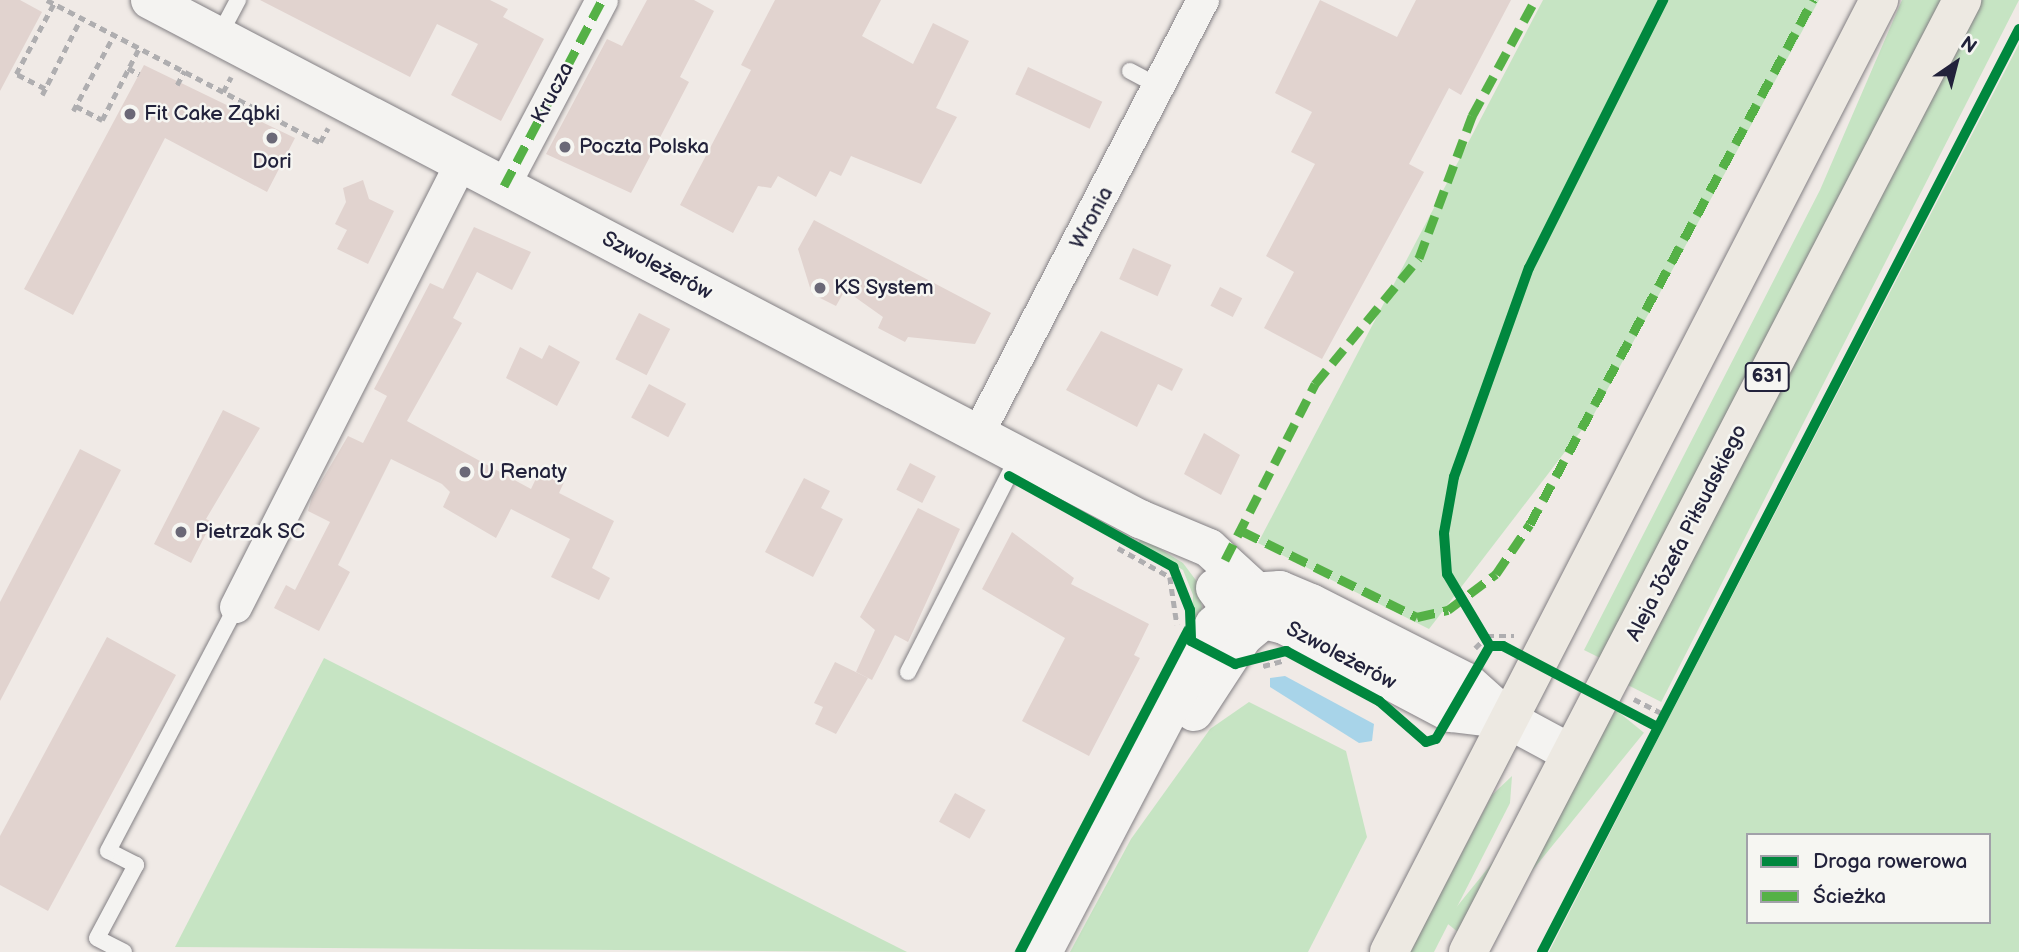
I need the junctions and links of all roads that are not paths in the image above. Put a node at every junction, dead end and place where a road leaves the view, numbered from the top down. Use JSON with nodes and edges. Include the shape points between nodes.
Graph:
{"nodes":[{"id":1,"x":150,"y":0,"type":"edge"},
{"id":2,"x":238,"y":0,"type":"edge"},
{"id":3,"x":602,"y":0,"type":"edge"},
{"id":4,"x":1203,"y":0,"type":"edge"},
{"id":5,"x":1879,"y":0,"type":"edge"},
{"id":6,"x":1962,"y":0,"type":"edge"},
{"id":7,"x":219,"y":36,"type":"junction"},
{"id":8,"x":1130,"y":71,"type":"dead end"},
{"id":9,"x":1160,"y":87,"type":"junction"},
{"id":10,"x":461,"y":163,"type":"junction"},
{"id":11,"x":504,"y":186,"type":"junction"},
{"id":12,"x":978,"y":434,"type":"junction"},
{"id":13,"x":1019,"y":455,"type":"junction"},
{"id":14,"x":236,"y":607,"type":"joint"},
{"id":15,"x":1248,"y":607,"type":"junction"},
{"id":16,"x":908,"y":672,"type":"dead end"},
{"id":17,"x":1508,"y":720,"type":"junction"},
{"id":18,"x":1570,"y":753,"type":"junction"},
{"id":19,"x":1108,"y":829,"type":"junction"},
{"id":20,"x":124,"y":952,"type":"edge"},
{"id":21,"x":1043,"y":952,"type":"edge"},
{"id":22,"x":1389,"y":952,"type":"edge"},
{"id":23,"x":1468,"y":952,"type":"edge"}],
"edges":[{"from":1,"to":7,"type":"street","name":"Szwoleżerów"},
{"from":2,"to":7,"type":"lane"},
{"from":3,"to":11,"type":"street","name":"Krucza"},
{"from":4,"to":9,"type":"street","name":"Wronia"},
{"from":5,"to":17,"type":"main road","via":[[1526,651]]},
{"from":6,"to":18,"type":"main road","name":"Aleja Józefa Piłsudskiego","number":"631","via":[[1613,696]]},
{"from":7,"to":10,"type":"street","name":"Szwoleżerów"},
{"from":8,"to":9,"type":"lane"},
{"from":9,"to":12,"type":"street","name":"Wronia"},
{"from":10,"to":11,"type":"street","name":"Szwoleżerów"},
{"from":10,"to":14,"type":"street"},
{"from":11,"to":12,"type":"street","name":"Szwoleżerów"},
{"from":12,"to":13,"type":"street","name":"Szwoleżerów"},
{"from":13,"to":15,"type":"street","name":"Szwoleżerów","via":[[1170,523]]},
{"from":13,"to":16,"type":"lane"},
{"from":14,"to":20,"type":"lane","via":[[108,851],[136,865],[97,938]]},
{"from":15,"to":17,"type":"street","name":"Szwoleżerów","via":[[1451,713]]},
{"from":15,"to":17,"type":"street","name":"Szwoleżerów","via":[[1293,594],[1466,668]]},
{"from":15,"to":19,"type":"street","via":[[1127,782]]},
{"from":15,"to":19,"type":"street","via":[[1227,660]]},
{"from":17,"to":18,"type":"street","name":"Szwoleżerów"},
{"from":17,"to":22,"type":"main road"},
{"from":18,"to":23,"type":"main road","name":"Aleja Józefa Piłsudskiego","number":"631"},
{"from":19,"to":21,"type":"street"}]}
